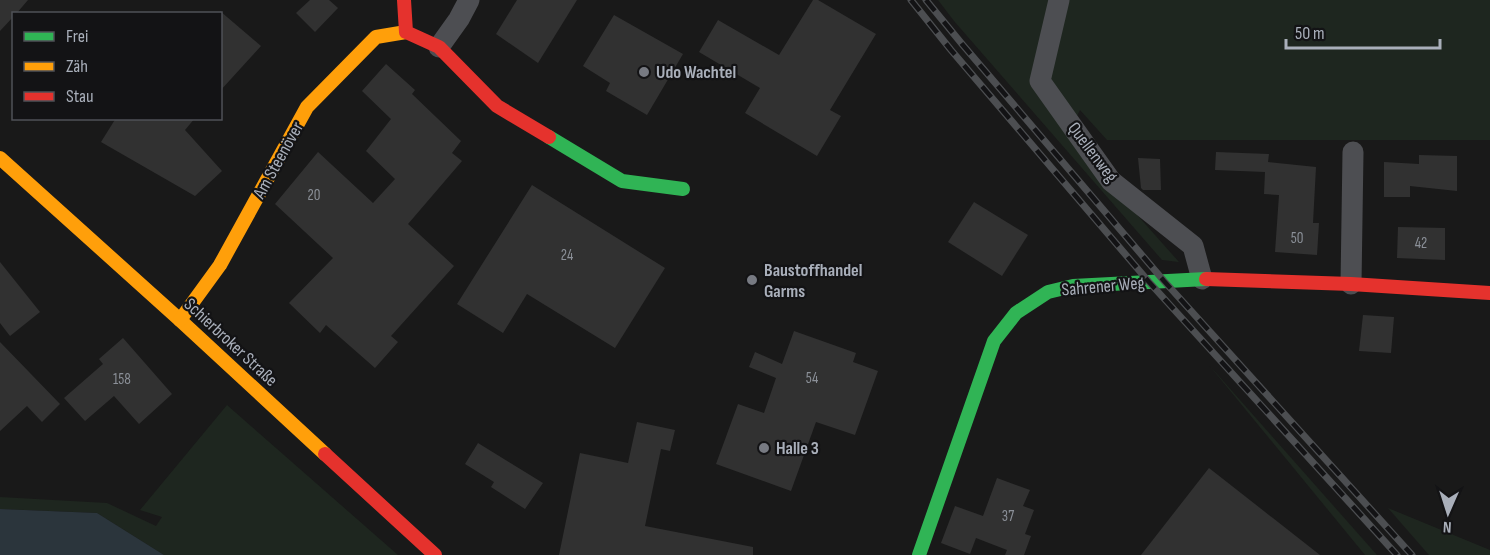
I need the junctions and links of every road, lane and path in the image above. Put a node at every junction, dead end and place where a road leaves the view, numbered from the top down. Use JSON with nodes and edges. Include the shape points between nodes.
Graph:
{"nodes":[{"id":1,"x":404,"y":0,"type":"edge"},
{"id":2,"x":469,"y":0,"type":"edge"},
{"id":3,"x":1059,"y":0,"type":"edge"},
{"id":4,"x":406,"y":32,"type":"junction"},
{"id":5,"x":439,"y":47,"type":"junction"},
{"id":6,"x":1353,"y":152,"type":"dead end"},
{"id":7,"x":0,"y":158,"type":"edge"},
{"id":8,"x":683,"y":189,"type":"dead end"},
{"id":9,"x":1202,"y":279,"type":"junction"},
{"id":10,"x":1351,"y":284,"type":"junction"},
{"id":11,"x":1490,"y":293,"type":"edge"},
{"id":12,"x":180,"y":320,"type":"junction"},
{"id":13,"x":435,"y":555,"type":"edge"},
{"id":14,"x":919,"y":555,"type":"edge"}],
"edges":[{"from":1,"to":4,"type":"street"},
{"from":2,"to":5,"type":"street"},
{"from":3,"to":9,"type":"street","name":"Quellenweg","via":[[1040,81],[1111,181],[1193,246]]},
{"from":4,"to":5,"type":"street"},
{"from":4,"to":12,"type":"street","name":"Am Steenöver","via":[[376,37],[307,107],[220,265]]},
{"from":5,"to":8,"type":"street","via":[[497,106],[622,181]]},
{"from":6,"to":10,"type":"street"},
{"from":7,"to":12,"type":"street","name":"Schierbroker Straße"},
{"from":9,"to":10,"type":"street","name":"Sahrener Weg"},
{"from":9,"to":14,"type":"street","name":"Sahrener Weg","via":[[1073,286],[1048,292],[1016,313],[994,341]]},
{"from":10,"to":11,"type":"street","name":"Sahrener Weg"},
{"from":12,"to":13,"type":"street","name":"Schierbroker Straße"}]}
